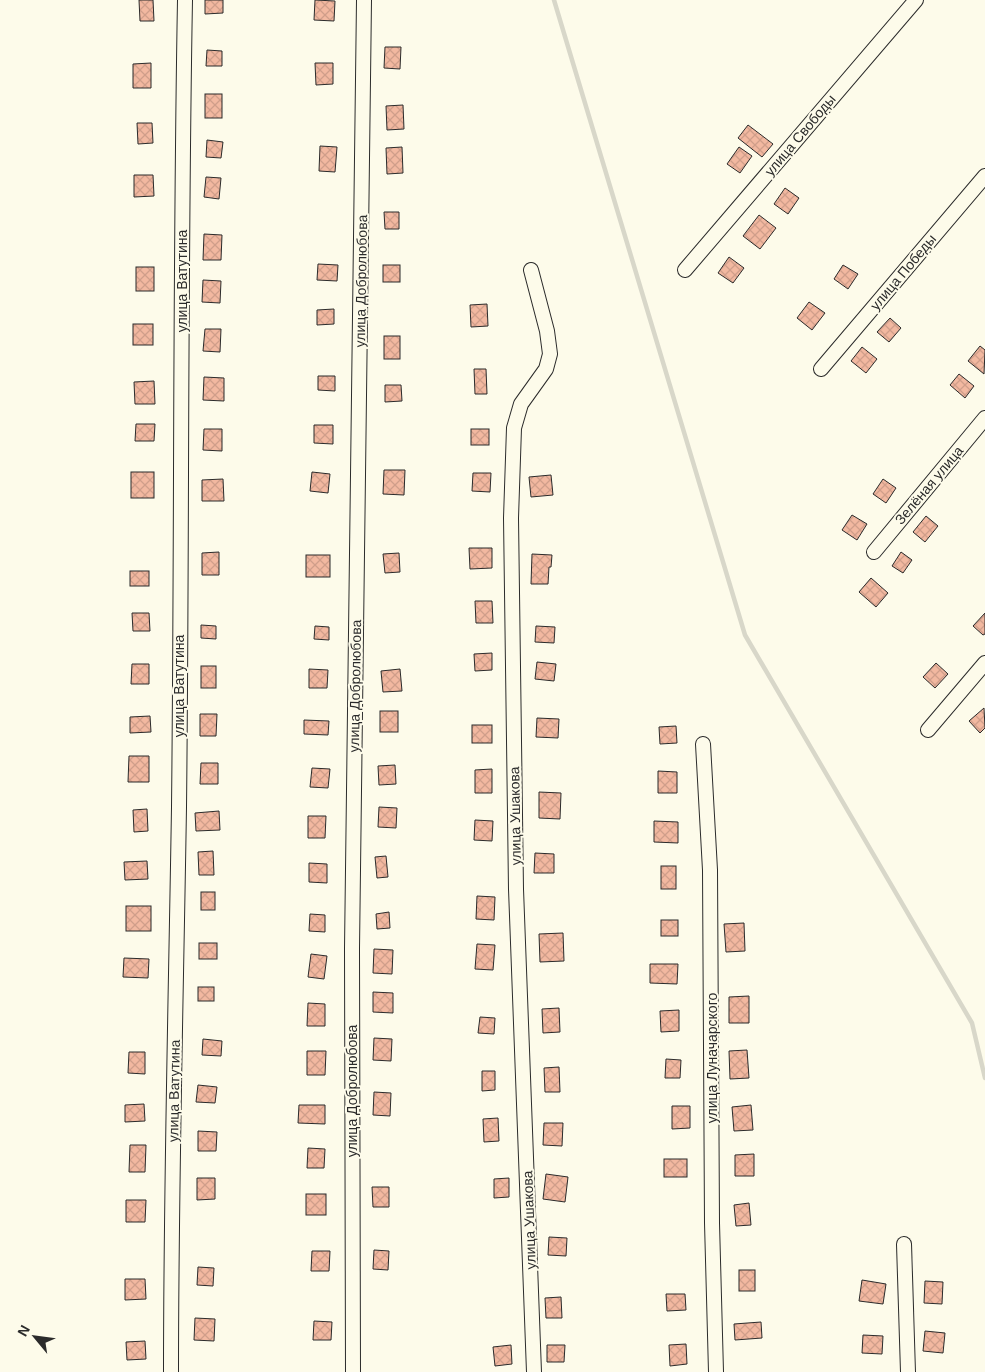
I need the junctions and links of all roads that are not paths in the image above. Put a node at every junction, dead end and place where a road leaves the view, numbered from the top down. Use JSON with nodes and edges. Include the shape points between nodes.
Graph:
{"nodes":[{"id":1,"x":185,"y":0,"type":"edge"},
{"id":2,"x":364,"y":0,"type":"edge"},
{"id":3,"x":916,"y":0,"type":"edge"},
{"id":4,"x":985,"y":176,"type":"edge"},
{"id":5,"x":531,"y":270,"type":"dead end"},
{"id":6,"x":685,"y":270,"type":"dead end"},
{"id":7,"x":821,"y":369,"type":"dead end"},
{"id":8,"x":985,"y":418,"type":"edge"},
{"id":9,"x":874,"y":552,"type":"dead end"},
{"id":10,"x":985,"y":663,"type":"edge"},
{"id":11,"x":928,"y":730,"type":"dead end"},
{"id":12,"x":703,"y":744,"type":"dead end"},
{"id":13,"x":904,"y":1244,"type":"dead end"},
{"id":14,"x":171,"y":1372,"type":"edge"},
{"id":15,"x":353,"y":1372,"type":"edge"},
{"id":16,"x":534,"y":1372,"type":"edge"},
{"id":17,"x":716,"y":1372,"type":"edge"},
{"id":18,"x":908,"y":1372,"type":"edge"}],
"edges":[{"from":1,"to":14,"type":"street","name":"улица Ватутина"},
{"from":2,"to":15,"type":"street","name":"улица Добролюбова","via":[[352,949]]},
{"from":3,"to":6,"type":"street","name":"улица Свободы"},
{"from":4,"to":7,"type":"street","name":"улица Победы"},
{"from":5,"to":16,"type":"street","name":"улица Ушакова","via":[[548,331],[550,354],[546,369],[522,404],[514,428],[511,518],[516,889]]},
{"from":8,"to":9,"type":"street","name":"Зелёная улица"},
{"from":10,"to":11,"type":"street"},
{"from":12,"to":17,"type":"street","name":"улица Луначарского","via":[[710,870]]},
{"from":13,"to":18,"type":"street"}]}
